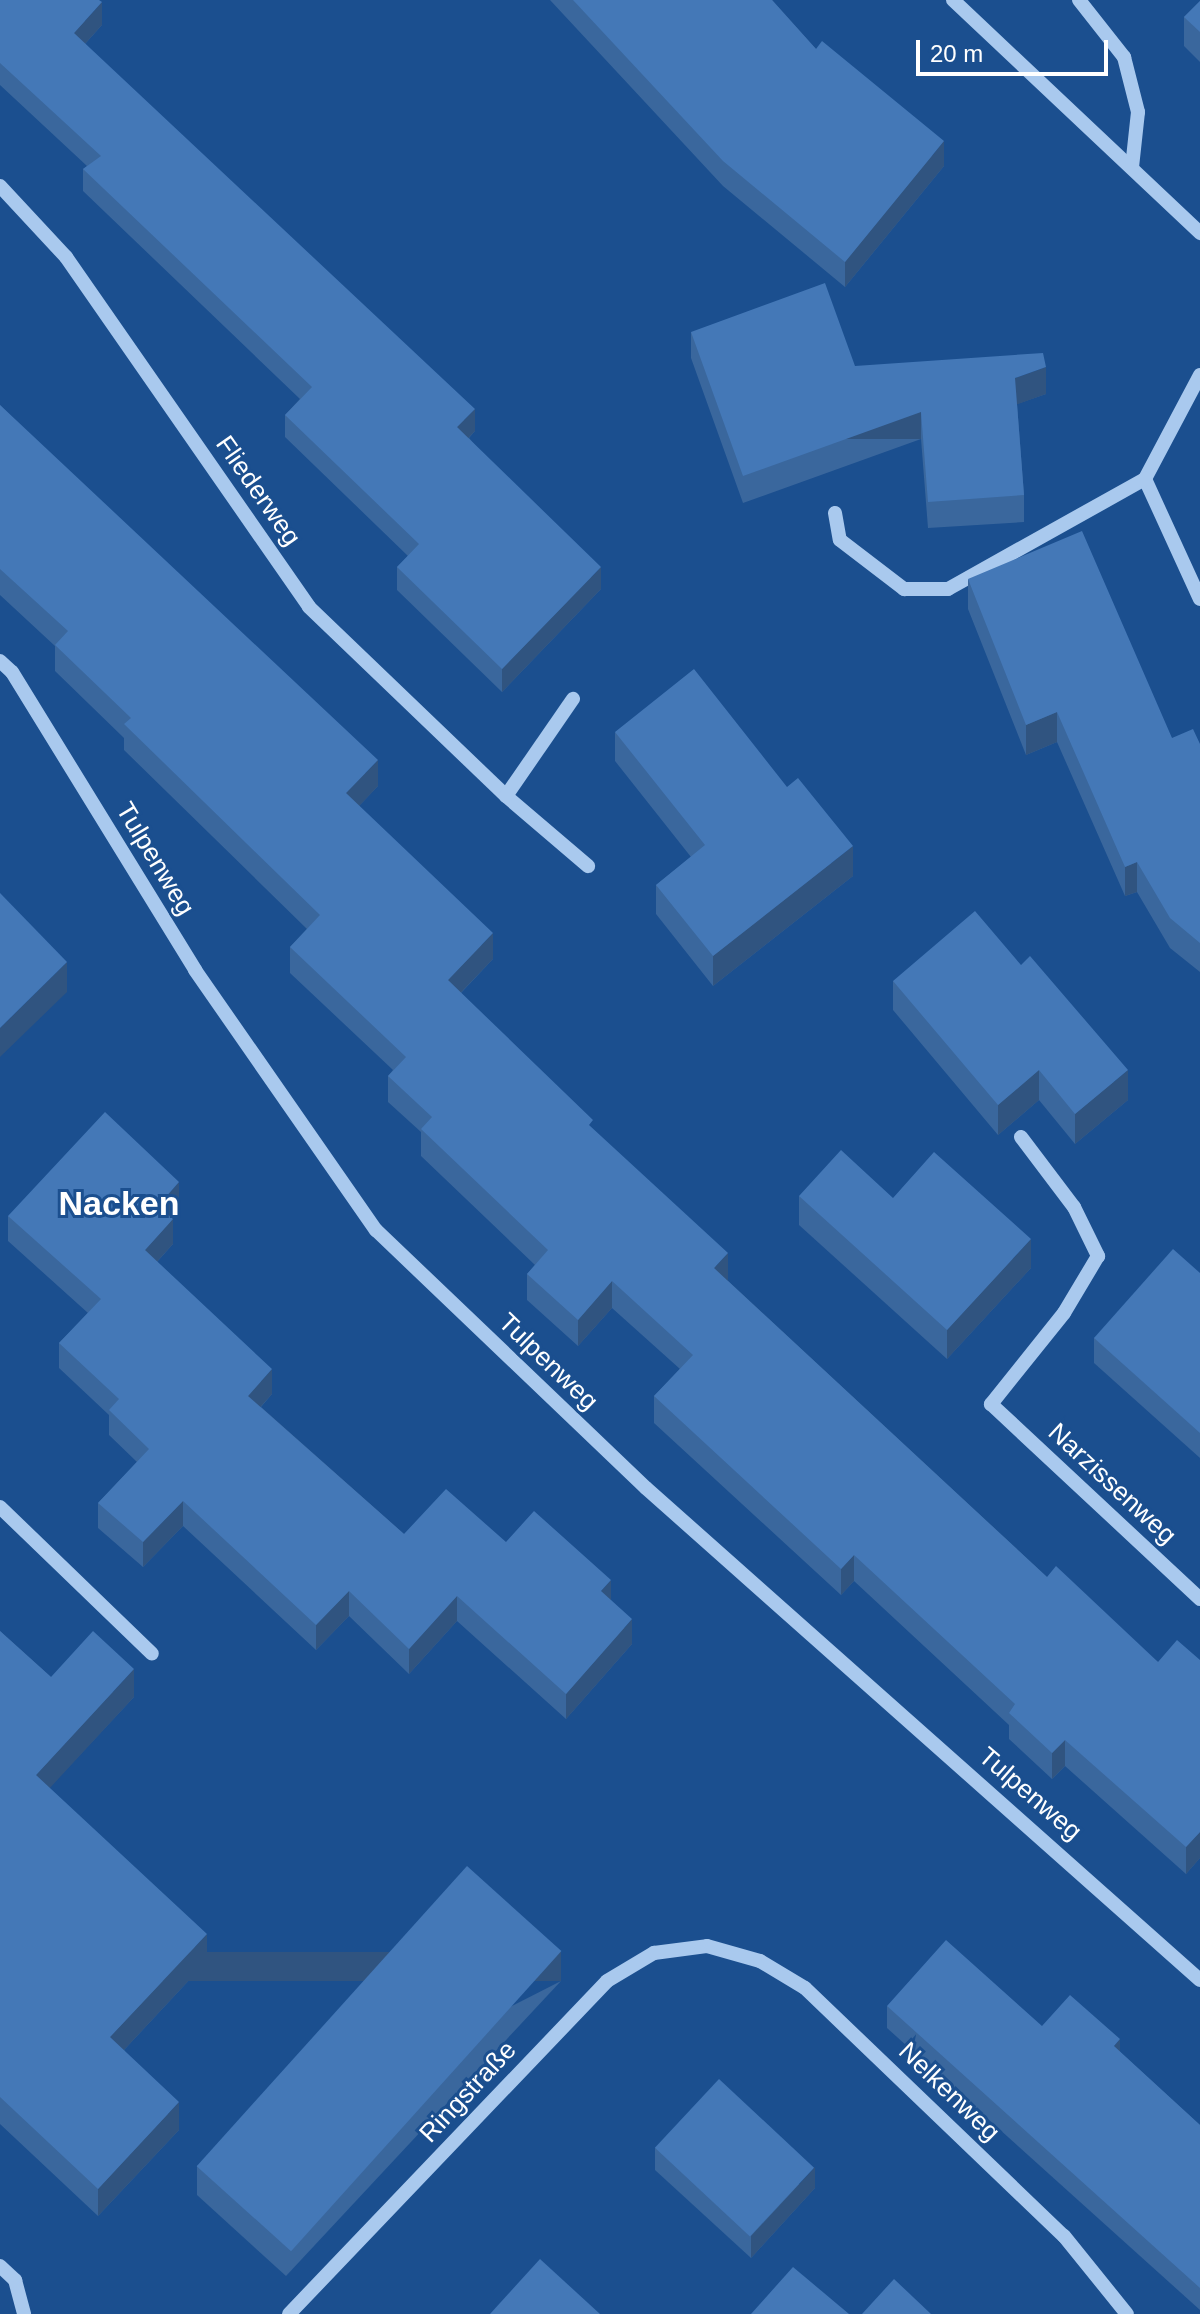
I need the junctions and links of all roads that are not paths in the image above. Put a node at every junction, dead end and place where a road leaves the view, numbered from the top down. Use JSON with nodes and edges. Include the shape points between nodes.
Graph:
{"nodes":[{"id":1,"x":953,"y":0,"type":"edge"},
{"id":2,"x":1079,"y":0,"type":"edge"},
{"id":3,"x":1132,"y":167,"type":"junction"},
{"id":4,"x":0,"y":186,"type":"edge"},
{"id":5,"x":1200,"y":233,"type":"edge"},
{"id":6,"x":1200,"y":375,"type":"edge"},
{"id":7,"x":1145,"y":479,"type":"junction"},
{"id":8,"x":835,"y":513,"type":"dead end"},
{"id":9,"x":1200,"y":599,"type":"edge"},
{"id":10,"x":0,"y":661,"type":"edge"},
{"id":11,"x":573,"y":699,"type":"dead end"},
{"id":12,"x":506,"y":796,"type":"junction"},
{"id":13,"x":588,"y":866,"type":"dead end"},
{"id":14,"x":1021,"y":1137,"type":"dead end"},
{"id":15,"x":0,"y":1507,"type":"edge"},
{"id":16,"x":1200,"y":1599,"type":"edge"},
{"id":17,"x":152,"y":1654,"type":"dead end"},
{"id":18,"x":707,"y":1946,"type":"joint"},
{"id":19,"x":1200,"y":1980,"type":"edge"},
{"id":20,"x":0,"y":2266,"type":"edge"},
{"id":21,"x":24,"y":2314,"type":"edge"},
{"id":22,"x":289,"y":2314,"type":"edge"},
{"id":23,"x":1127,"y":2314,"type":"edge"}],
"edges":[{"from":1,"to":3,"type":"street"},
{"from":2,"to":3,"type":"street","via":[[1124,57],[1138,112]]},
{"from":3,"to":5,"type":"street"},
{"from":4,"to":12,"type":"street","name":"Fliederweg","via":[[66,257],[309,607]]},
{"from":6,"to":7,"type":"street"},
{"from":7,"to":8,"type":"street","via":[[948,589],[904,589],[840,540]]},
{"from":7,"to":9,"type":"street"},
{"from":10,"to":19,"type":"street","name":"Tulpenweg","via":[[12,672],[195,970],[376,1230],[646,1488]]},
{"from":11,"to":12,"type":"street"},
{"from":12,"to":13,"type":"street","name":"Fliederweg"},
{"from":14,"to":16,"type":"street","name":"Narzissenweg","via":[[1074,1207],[1098,1256],[1064,1313],[991,1404]]},
{"from":15,"to":17,"type":"street"},
{"from":18,"to":22,"type":"street","name":"Ringstraße","via":[[654,1953],[607,1981]]},
{"from":18,"to":23,"type":"street","name":"Nelkenweg","via":[[760,1961],[805,1988],[1064,2236]]},
{"from":20,"to":21,"type":"street","via":[[15,2280]]}]}
